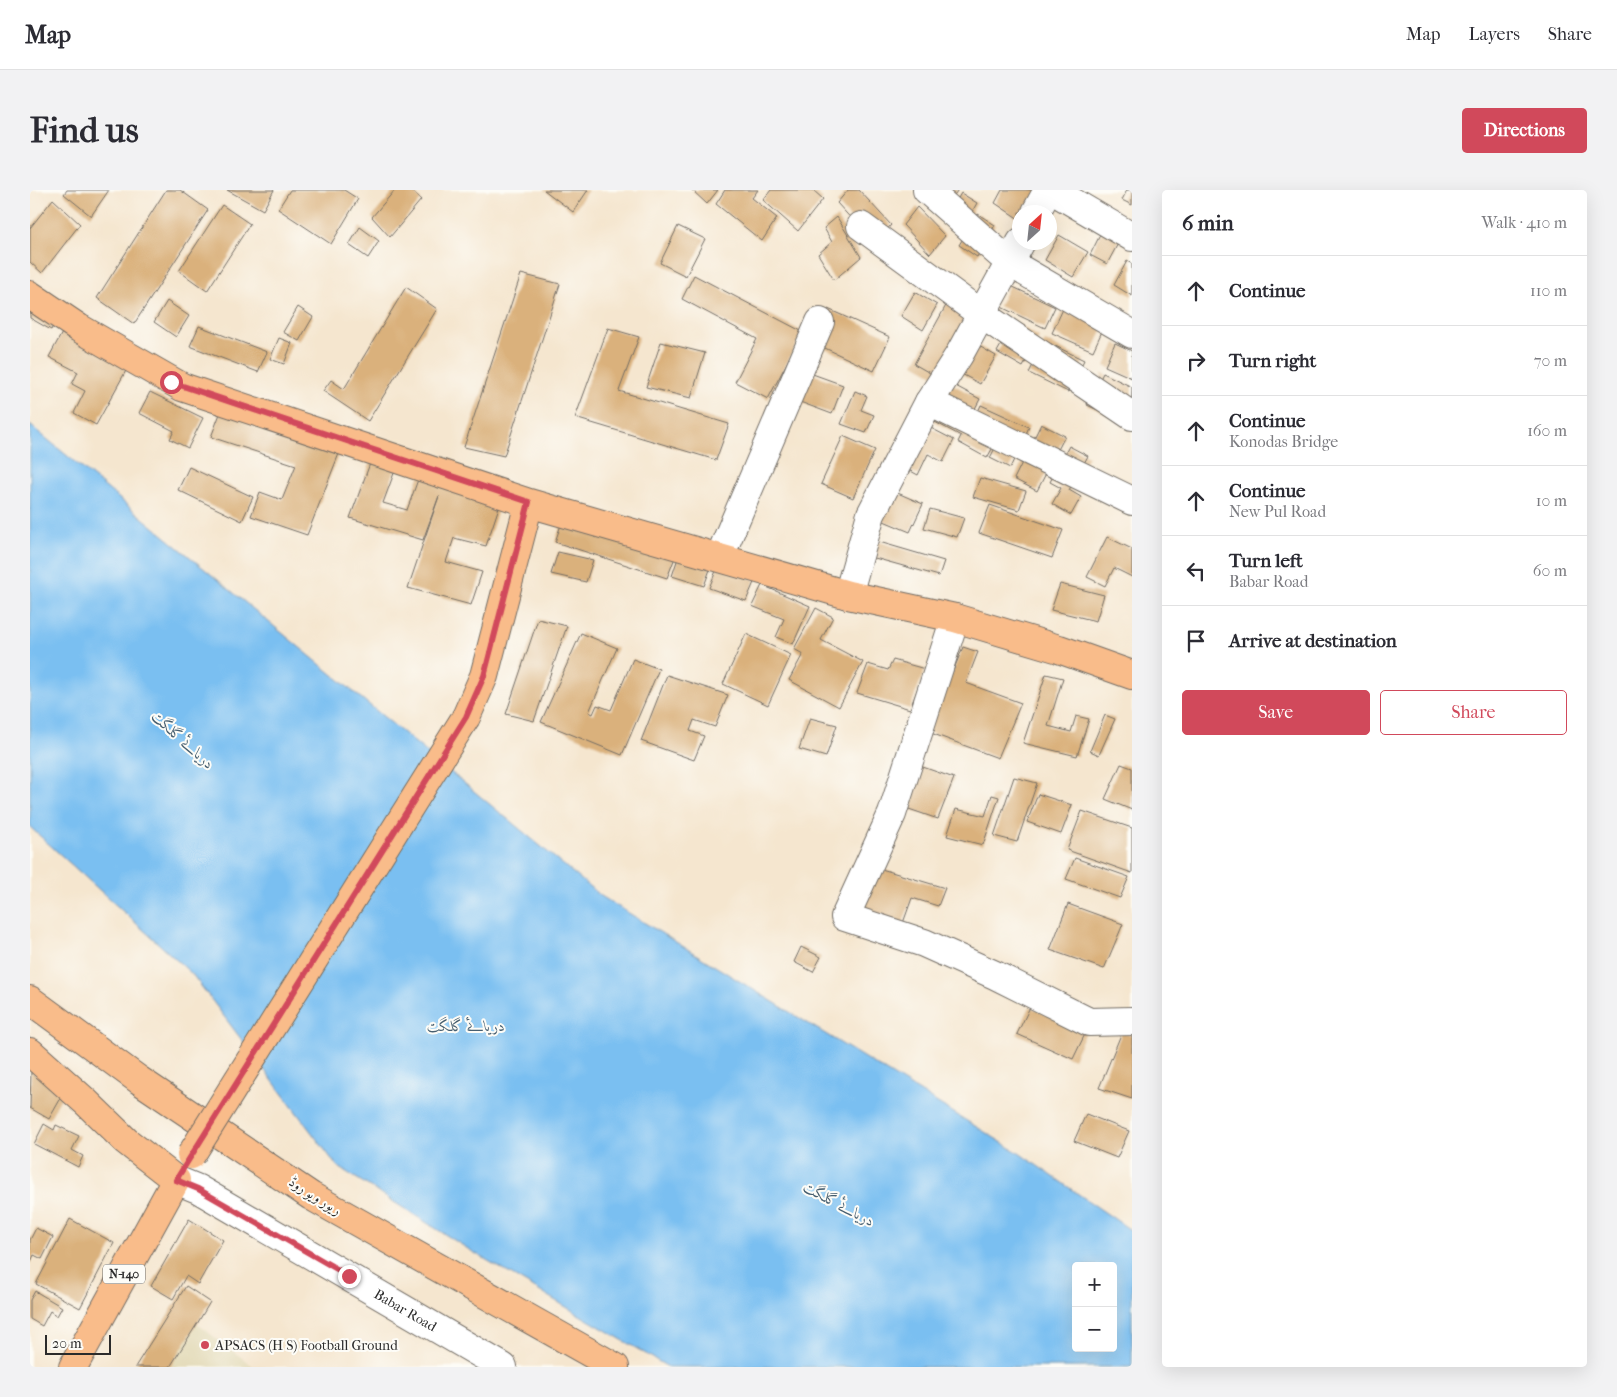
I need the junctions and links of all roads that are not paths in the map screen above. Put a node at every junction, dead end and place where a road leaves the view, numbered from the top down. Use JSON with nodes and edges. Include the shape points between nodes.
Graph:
{"nodes":[{"id":1,"x":927,"y":190,"type":"edge"},
{"id":2,"x":1048,"y":190,"type":"edge"},
{"id":3,"x":1052,"y":190,"type":"edge"},
{"id":4,"x":1040,"y":205,"type":"edge"},
{"id":5,"x":861,"y":226,"type":"dead end"},
{"id":6,"x":1132,"y":237,"type":"edge"},
{"id":7,"x":1015,"y":253,"type":"edge"},
{"id":8,"x":30,"y":295,"type":"edge"},
{"id":9,"x":981,"y":314,"type":"junction"},
{"id":10,"x":820,"y":322,"type":"dead end"},
{"id":11,"x":1132,"y":334,"type":"edge"},
{"id":12,"x":929,"y":402,"type":"junction"},
{"id":13,"x":1132,"y":416,"type":"edge"},
{"id":14,"x":1132,"y":501,"type":"edge"},
{"id":15,"x":529,"y":502,"type":"junction"},
{"id":16,"x":720,"y":556,"type":"junction"},
{"id":17,"x":848,"y":595,"type":"junction"},
{"id":18,"x":955,"y":618,"type":"junction"},
{"id":19,"x":1132,"y":675,"type":"edge"},
{"id":20,"x":30,"y":1000,"type":"edge"},
{"id":21,"x":1132,"y":1020,"type":"edge"},
{"id":22,"x":30,"y":1052,"type":"edge"},
{"id":23,"x":176,"y":1180,"type":"junction"},
{"id":24,"x":73,"y":1367,"type":"edge"},
{"id":25,"x":503,"y":1367,"type":"edge"},
{"id":26,"x":616,"y":1367,"type":"edge"}],
"edges":[{"from":1,"to":7,"type":"street"},
{"from":2,"to":4,"type":"street"},
{"from":3,"to":6,"type":"street"},
{"from":5,"to":9,"type":"street"},
{"from":7,"to":9,"type":"street"},
{"from":7,"to":11,"type":"street"},
{"from":8,"to":15,"type":"main road","via":[[79,328],[182,387]]},
{"from":9,"to":12,"type":"street"},
{"from":9,"to":13,"type":"street"},
{"from":10,"to":16,"type":"street"},
{"from":12,"to":14,"type":"street"},
{"from":12,"to":17,"type":"street","via":[[871,514]]},
{"from":15,"to":16,"type":"main road"},
{"from":15,"to":23,"type":"main road","bridge":true,"via":[[484,676],[466,717]]},
{"from":16,"to":17,"type":"main road"},
{"from":17,"to":18,"type":"main road"},
{"from":18,"to":19,"type":"main road"},
{"from":18,"to":21,"type":"street","via":[[892,814],[845,917],[924,943],[1089,1022]]},
{"from":20,"to":26,"type":"main road","name":"ریور ویو روڈ","via":[[139,1080],[311,1196]]},
{"from":22,"to":23,"type":"main road","via":[[126,1141]]},
{"from":23,"to":24,"type":"main road","number":"N-140"},
{"from":23,"to":25,"type":"street","name":"Babar Road","via":[[206,1194]]}]}
